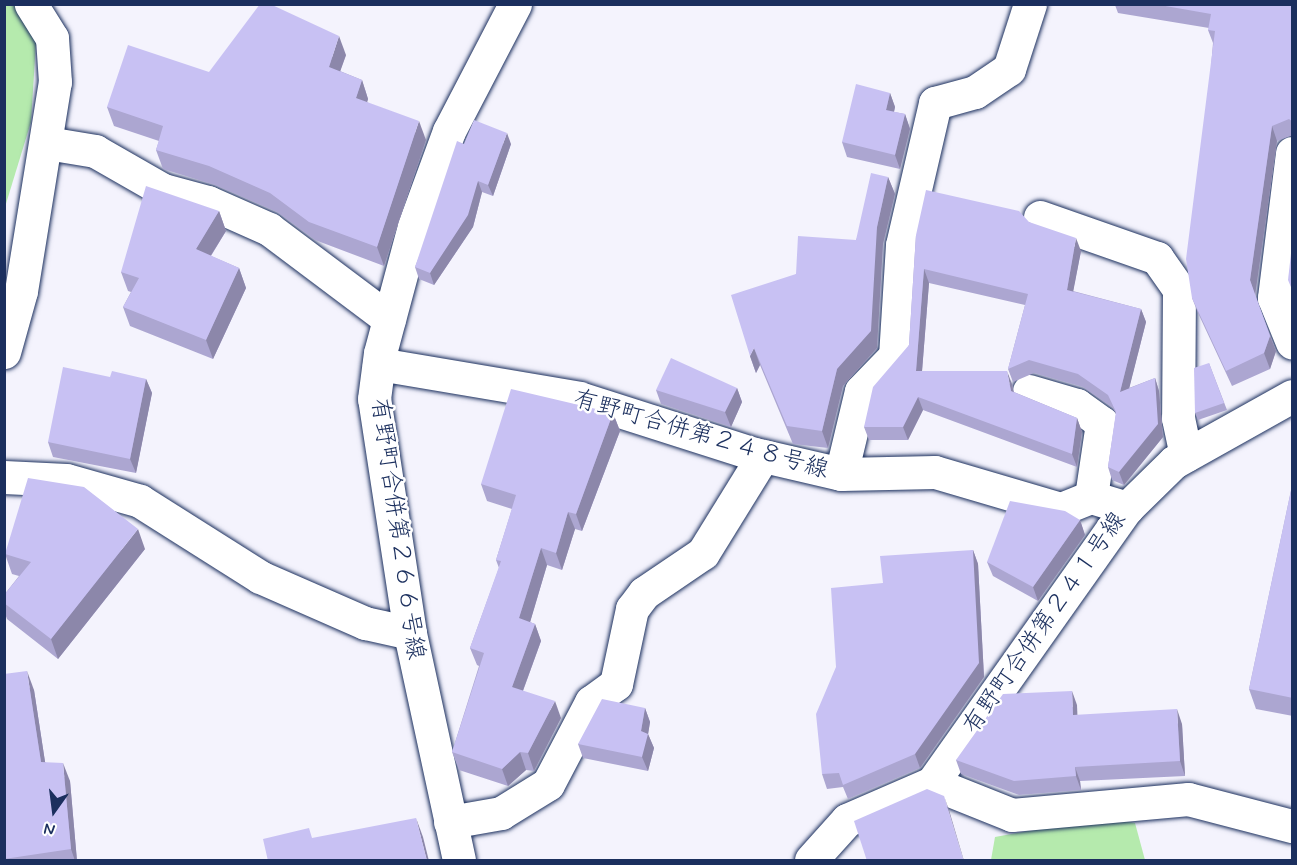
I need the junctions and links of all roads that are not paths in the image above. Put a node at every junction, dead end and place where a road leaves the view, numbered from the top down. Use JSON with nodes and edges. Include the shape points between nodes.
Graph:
{"nodes":[{"id":1,"x":31,"y":4,"type":"edge"},
{"id":2,"x":515,"y":4,"type":"edge"},
{"id":3,"x":1030,"y":4,"type":"edge"},
{"id":4,"x":47,"y":143,"type":"junction"},
{"id":5,"x":1293,"y":153,"type":"edge"},
{"id":6,"x":1040,"y":217,"type":"dead end"},
{"id":7,"x":10,"y":304,"type":"edge"},
{"id":8,"x":389,"y":319,"type":"junction"},
{"id":9,"x":1293,"y":342,"type":"edge"},
{"id":10,"x":4,"y":352,"type":"edge"},
{"id":11,"x":379,"y":364,"type":"junction"},
{"id":12,"x":1029,"y":391,"type":"dead end"},
{"id":13,"x":1293,"y":396,"type":"edge"},
{"id":14,"x":1186,"y":455,"type":"junction"},
{"id":15,"x":763,"y":456,"type":"junction"},
{"id":16,"x":841,"y":474,"type":"junction"},
{"id":17,"x":4,"y":477,"type":"edge"},
{"id":18,"x":1091,"y":498,"type":"junction"},
{"id":19,"x":1127,"y":508,"type":"junction"},
{"id":20,"x":410,"y":633,"type":"junction"},
{"id":21,"x":932,"y":783,"type":"junction"},
{"id":22,"x":450,"y":822,"type":"junction"},
{"id":23,"x":1293,"y":826,"type":"edge"},
{"id":24,"x":459,"y":861,"type":"edge"},
{"id":25,"x":811,"y":861,"type":"edge"}],
"edges":[{"from":1,"to":4,"type":"street","via":[[52,38],[55,82]]},
{"from":2,"to":8,"type":"street","name":"有野町合併第２６６号線","via":[[450,131],[414,226]]},
{"from":3,"to":16,"type":"street","via":[[1009,69],[975,92],[935,103],[902,245],[895,356],[861,391]]},
{"from":4,"to":7,"type":"street"},
{"from":4,"to":8,"type":"street","via":[[95,151],[163,190],[208,202],[269,230]]},
{"from":5,"to":9,"type":"street","via":[[1274,298]]},
{"from":6,"to":14,"type":"street","via":[[1157,258],[1179,289],[1178,418]]},
{"from":7,"to":10,"type":"street"},
{"from":8,"to":11,"type":"street","name":"有野町合併第２６６号線"},
{"from":11,"to":15,"type":"street","name":"有野町合併第２４８号線","via":[[579,398]]},
{"from":11,"to":20,"type":"street","name":"有野町合併第２６６号線","via":[[374,399]]},
{"from":12,"to":18,"type":"street","via":[[1077,405],[1102,423]]},
{"from":13,"to":14,"type":"street","name":"有野町合併第２４１号線"},
{"from":14,"to":19,"type":"street","name":"有野町合併第２４１号線"},
{"from":15,"to":16,"type":"street","name":"有野町合併第２４８号線"},
{"from":15,"to":22,"type":"street","via":[[703,554],[644,593],[632,609],[616,684],[591,702],[548,784],[501,813]]},
{"from":16,"to":18,"type":"street","name":"有野町合併第２４８号線","via":[[935,472],[1061,509]]},
{"from":17,"to":20,"type":"street","via":[[66,480],[140,501],[260,577],[365,623]]},
{"from":18,"to":19,"type":"street"},
{"from":19,"to":21,"type":"street","name":"有野町合併第２４１号線"},
{"from":20,"to":22,"type":"street","name":"有野町合併第２６６号線"},
{"from":21,"to":23,"type":"street","via":[[1012,815],[1188,799]]},
{"from":21,"to":25,"type":"street","via":[[847,820]]},
{"from":22,"to":24,"type":"street","name":"有野町合併第２６６号線"}]}
